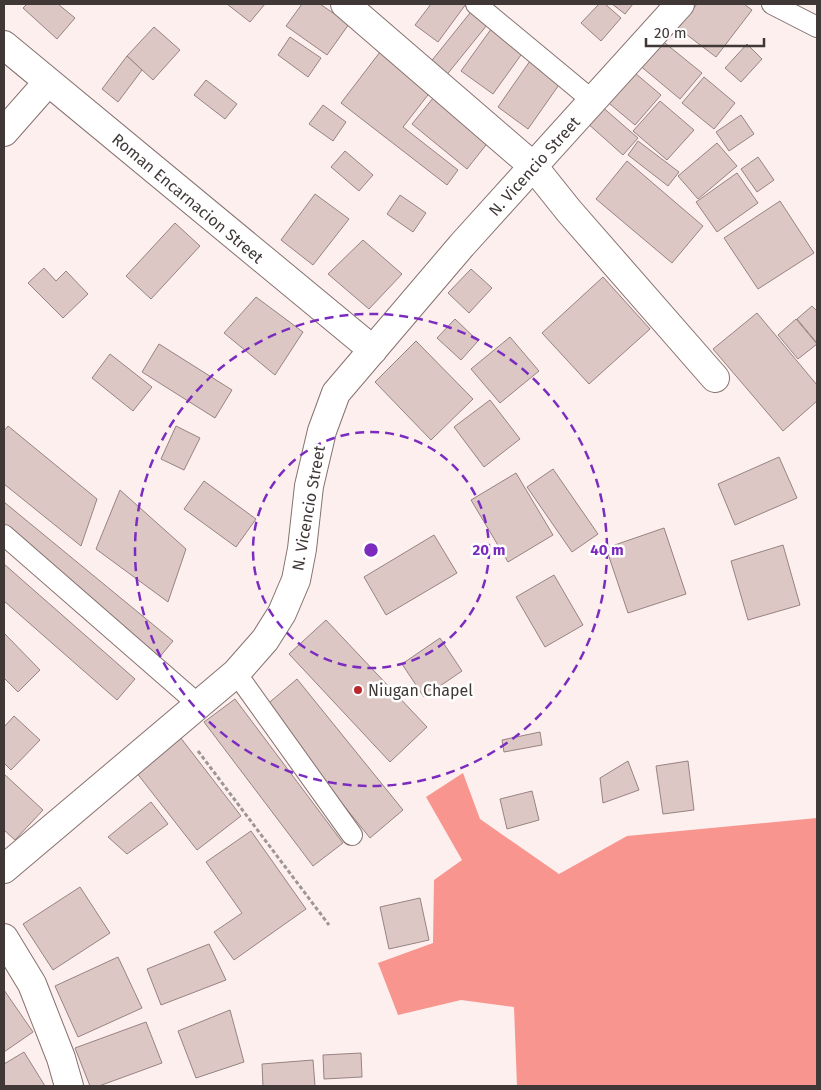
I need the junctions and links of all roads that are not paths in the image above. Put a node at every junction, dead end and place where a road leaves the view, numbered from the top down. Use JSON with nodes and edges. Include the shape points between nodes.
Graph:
{"nodes":[{"id":1,"x":345,"y":4,"type":"edge"},
{"id":2,"x":476,"y":4,"type":"edge"},
{"id":3,"x":680,"y":4,"type":"edge"},
{"id":4,"x":772,"y":4,"type":"edge"},
{"id":5,"x":817,"y":27,"type":"edge"},
{"id":6,"x":4,"y":45,"type":"edge"},
{"id":7,"x":48,"y":82,"type":"junction"},
{"id":8,"x":593,"y":101,"type":"junction"},
{"id":9,"x":4,"y":132,"type":"edge"},
{"id":10,"x":533,"y":166,"type":"junction"},
{"id":11,"x":373,"y":350,"type":"junction"},
{"id":12,"x":715,"y":378,"type":"dead end"},
{"id":13,"x":4,"y":535,"type":"edge"},
{"id":14,"x":236,"y":673,"type":"junction"},
{"id":15,"x":199,"y":704,"type":"junction"},
{"id":16,"x":352,"y":835,"type":"dead end"},
{"id":17,"x":4,"y":868,"type":"edge"},
{"id":18,"x":4,"y":938,"type":"edge"},
{"id":19,"x":69,"y":1086,"type":"edge"}],
"edges":[{"from":1,"to":10,"type":"street"},
{"from":2,"to":8,"type":"lane"},
{"from":3,"to":8,"type":"street","name":"N. Vicencio Street"},
{"from":4,"to":5,"type":"lane"},
{"from":6,"to":7,"type":"street","name":"Roman Encarnacion Street"},
{"from":7,"to":9,"type":"street"},
{"from":7,"to":11,"type":"street","name":"Roman Encarnacion Street"},
{"from":8,"to":10,"type":"street","name":"N. Vicencio Street"},
{"from":10,"to":11,"type":"street","name":"N. Vicencio Street"},
{"from":10,"to":12,"type":"street"},
{"from":11,"to":14,"type":"street","name":"N. Vicencio Street","via":[[336,393],[322,431],[309,486],[296,580],[282,613],[265,640]]},
{"from":13,"to":15,"type":"lane"},
{"from":14,"to":15,"type":"street","name":"N. Vicencio Street"},
{"from":14,"to":16,"type":"lane"},
{"from":15,"to":17,"type":"street","name":"N. Vicencio Street"},
{"from":18,"to":19,"type":"street","via":[[32,984]]}]}
